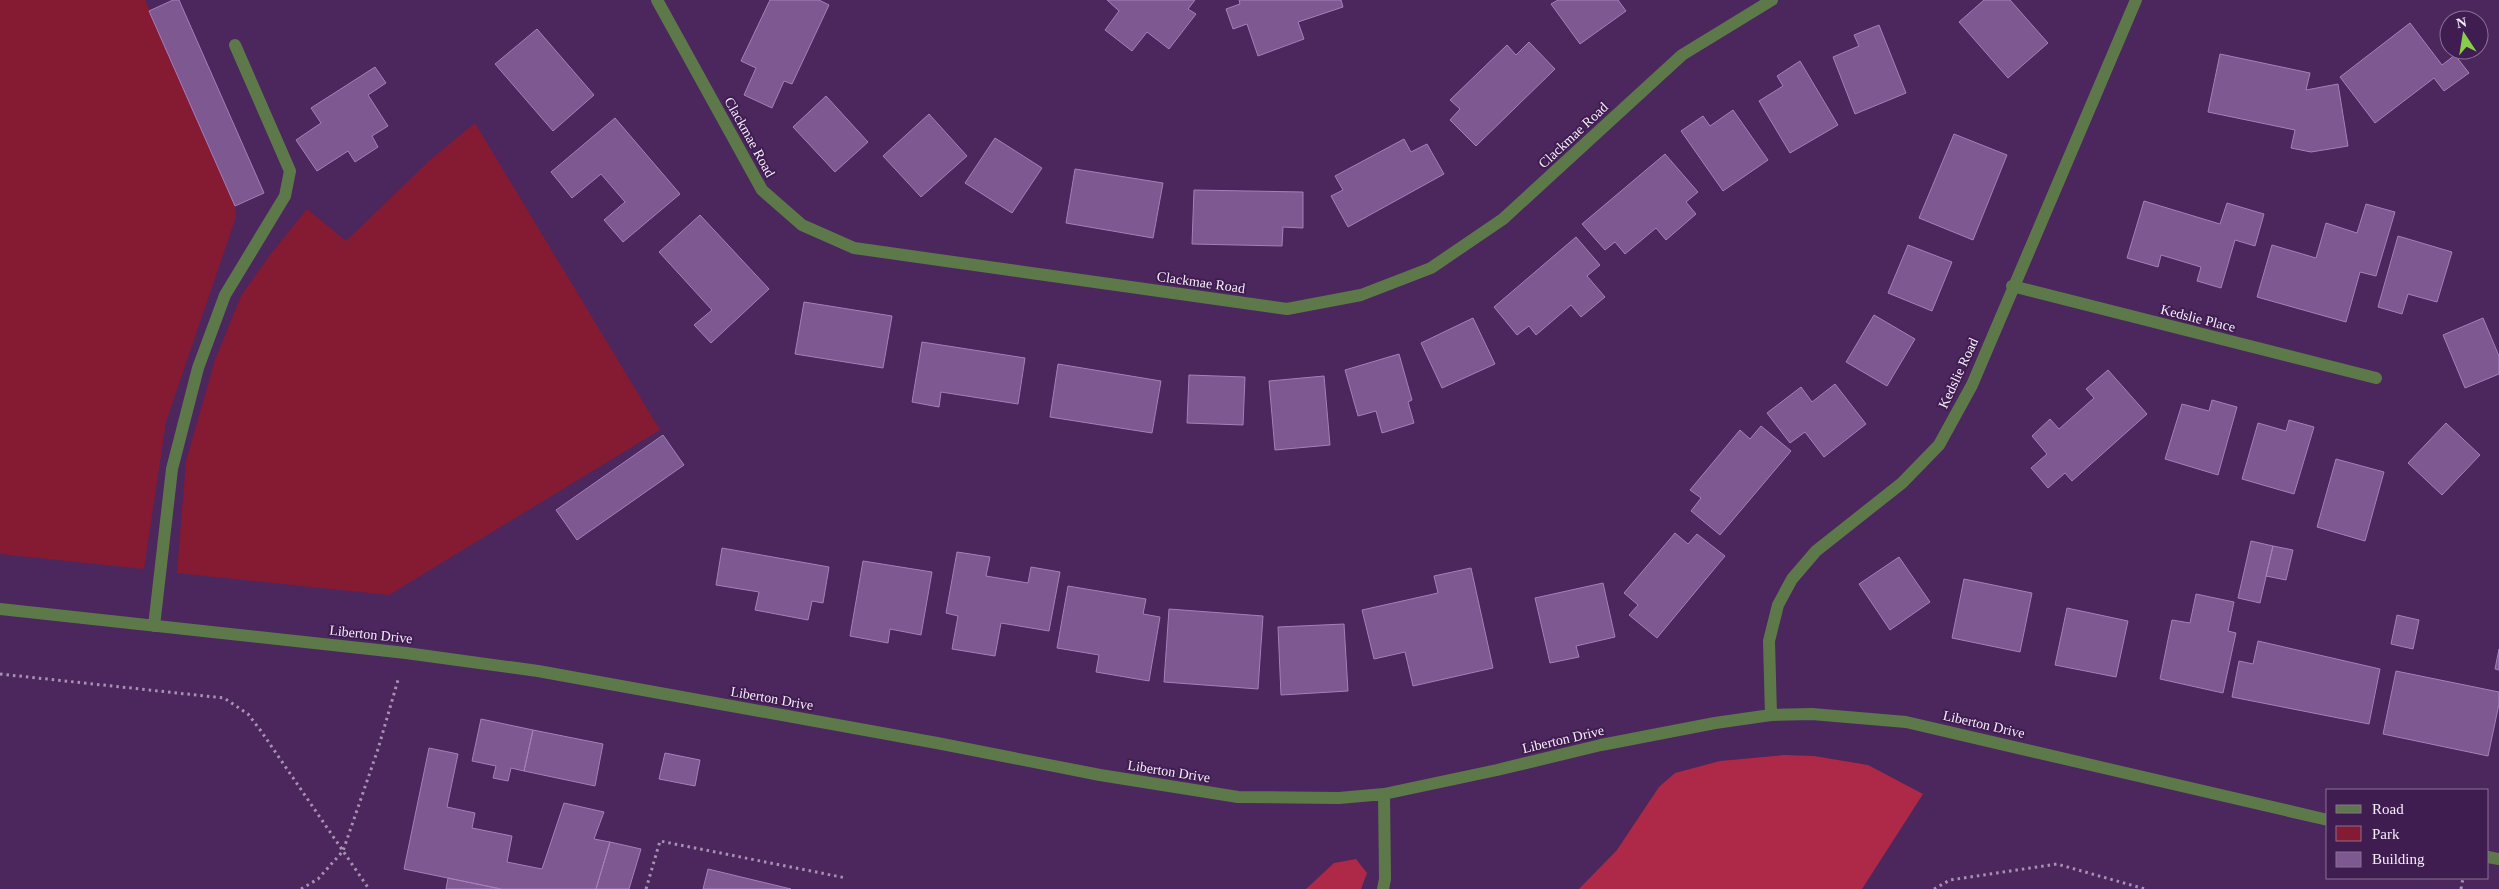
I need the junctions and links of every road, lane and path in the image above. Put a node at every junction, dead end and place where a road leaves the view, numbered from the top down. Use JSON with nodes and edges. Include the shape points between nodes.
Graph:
{"nodes":[{"id":1,"x":657,"y":0,"type":"edge"},
{"id":2,"x":1772,"y":0,"type":"edge"},
{"id":3,"x":2136,"y":0,"type":"edge"},
{"id":4,"x":235,"y":45,"type":"dead end"},
{"id":5,"x":2012,"y":286,"type":"junction"},
{"id":6,"x":2376,"y":378,"type":"dead end"},
{"id":7,"x":0,"y":609,"type":"edge"},
{"id":8,"x":154,"y":626,"type":"junction"},
{"id":9,"x":406,"y":653,"type":"junction"},
{"id":10,"x":0,"y":674,"type":"edge"},
{"id":11,"x":1771,"y":715,"type":"junction"},
{"id":12,"x":1384,"y":794,"type":"junction"},
{"id":13,"x":2326,"y":820,"type":"edge"},
{"id":14,"x":343,"y":851,"type":"junction"},
{"id":15,"x":846,"y":878,"type":"dead end"},
{"id":16,"x":301,"y":889,"type":"edge"},
{"id":17,"x":369,"y":889,"type":"edge"},
{"id":18,"x":646,"y":889,"type":"edge"},
{"id":19,"x":1383,"y":889,"type":"edge"},
{"id":20,"x":1934,"y":889,"type":"edge"},
{"id":21,"x":2145,"y":889,"type":"edge"}],
"edges":[{"from":1,"to":2,"type":"street","name":"Clackmae Road","via":[[762,190],[802,225],[854,248],[1286,309],[1361,294],[1431,268],[1503,219],[1682,55]]},
{"from":3,"to":5,"type":"street","name":"Kedslie Road"},
{"from":4,"to":8,"type":"street","via":[[290,171],[285,196],[225,295],[198,368],[172,468]]},
{"from":5,"to":6,"type":"street","name":"Kedslie Place"},
{"from":5,"to":11,"type":"street","name":"Kedslie Road","via":[[1972,385],[1939,445],[1902,484],[1816,550],[1792,579],[1778,605],[1769,641]]},
{"from":7,"to":8,"type":"street","name":"Liberton Drive"},
{"from":8,"to":9,"type":"street","name":"Liberton Drive"},
{"from":9,"to":12,"type":"street","name":"Liberton Drive","via":[[538,671],[1100,775],[1238,797],[1339,798]]},
{"from":9,"to":14,"type":"path"},
{"from":10,"to":14,"type":"path","via":[[224,698],[248,714],[262,731]]},
{"from":11,"to":12,"type":"street","name":"Liberton Drive","via":[[1600,745]]},
{"from":11,"to":13,"type":"street","name":"Liberton Drive","via":[[1812,714],[1906,722]]},
{"from":12,"to":19,"type":"street"},
{"from":14,"to":16,"type":"path","via":[[318,879]]},
{"from":14,"to":17,"type":"path"},
{"from":15,"to":18,"type":"path","via":[[660,841]]},
{"from":20,"to":21,"type":"path","via":[[1950,880],[2057,864]]}]}
